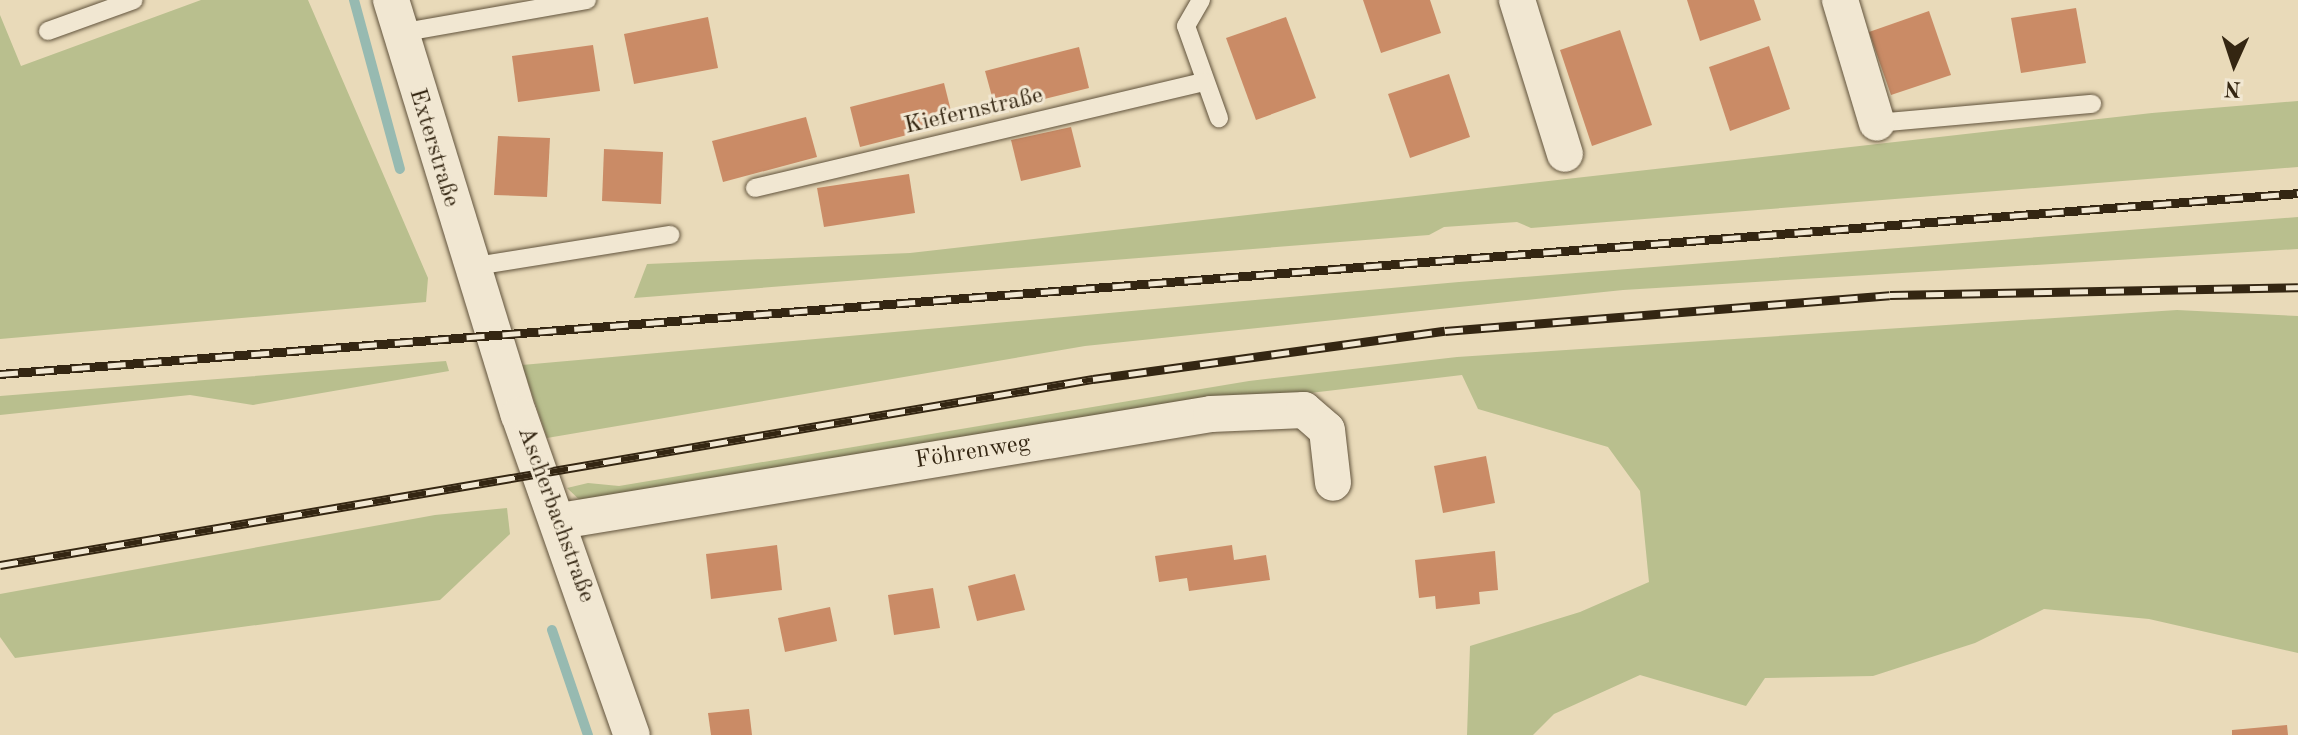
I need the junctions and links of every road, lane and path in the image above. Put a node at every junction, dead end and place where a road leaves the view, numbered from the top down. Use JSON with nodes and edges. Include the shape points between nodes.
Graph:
{"nodes":[{"id":1,"x":134,"y":0,"type":"edge"},
{"id":2,"x":587,"y":0,"type":"edge"},
{"id":3,"x":1201,"y":0,"type":"edge"},
{"id":4,"x":1517,"y":0,"type":"edge"},
{"id":5,"x":1840,"y":0,"type":"edge"},
{"id":6,"x":395,"y":17,"type":"edge"},
{"id":7,"x":48,"y":31,"type":"dead end"},
{"id":8,"x":1204,"y":82,"type":"junction"},
{"id":9,"x":2092,"y":104,"type":"dead end"},
{"id":10,"x":1219,"y":118,"type":"dead end"},
{"id":11,"x":1877,"y":123,"type":"joint"},
{"id":12,"x":1565,"y":154,"type":"dead end"},
{"id":13,"x":755,"y":188,"type":"dead end"},
{"id":14,"x":670,"y":235,"type":"dead end"},
{"id":15,"x":475,"y":281,"type":"junction"},
{"id":16,"x":1333,"y":483,"type":"dead end"},
{"id":17,"x":560,"y":521,"type":"junction"},
{"id":18,"x":632,"y":735,"type":"edge"}],
"edges":[{"from":1,"to":7,"type":"lane"},
{"from":2,"to":6,"type":"lane"},
{"from":3,"to":8,"type":"lane","via":[[1186,26]]},
{"from":4,"to":12,"type":"street"},
{"from":5,"to":11,"type":"street"},
{"from":6,"to":15,"type":"street","name":"Exterstraße"},
{"from":8,"to":10,"type":"lane"},
{"from":8,"to":13,"type":"lane","name":"Kiefernstraße"},
{"from":9,"to":11,"type":"lane"},
{"from":14,"to":15,"type":"lane"},
{"from":15,"to":17,"type":"street","name":"Ascherbachstraße"},
{"from":16,"to":17,"type":"street","name":"Föhrenweg","via":[[1327,430],[1304,410],[1211,414]]},
{"from":17,"to":18,"type":"street","name":"Ascherbachstraße"}]}
